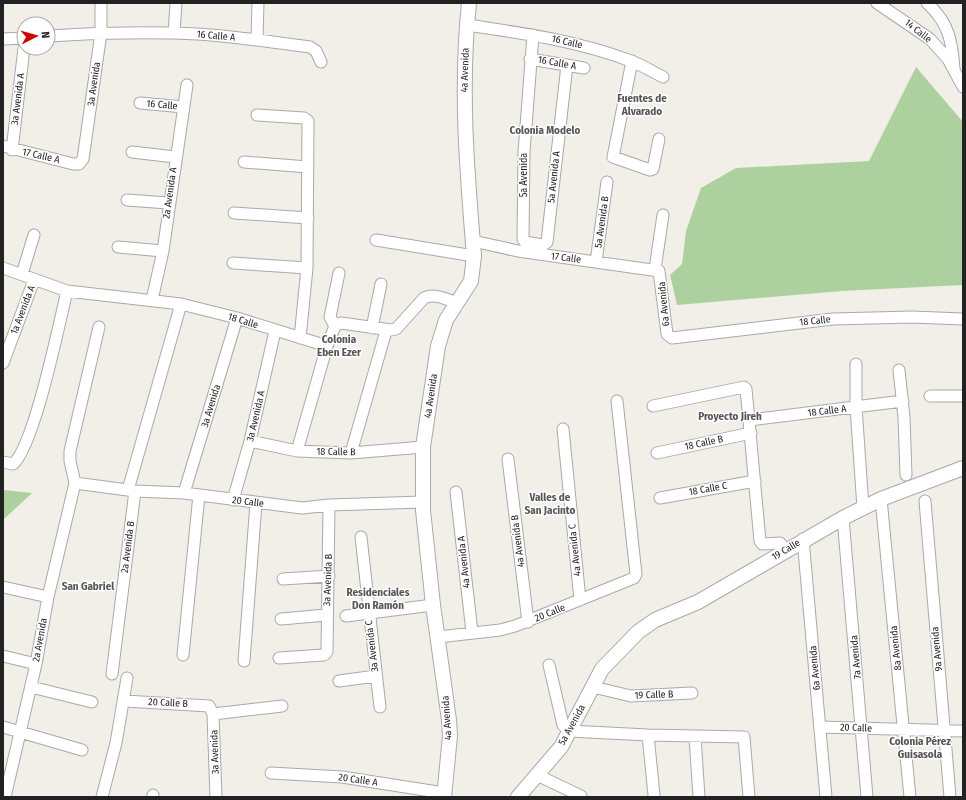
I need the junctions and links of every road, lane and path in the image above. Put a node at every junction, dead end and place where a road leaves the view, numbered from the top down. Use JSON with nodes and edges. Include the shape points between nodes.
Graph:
{"nodes":[{"id":1,"x":101,"y":3,"type":"edge"},
{"id":2,"x":176,"y":3,"type":"edge"},
{"id":3,"x":258,"y":3,"type":"edge"},
{"id":4,"x":469,"y":3,"type":"edge"},
{"id":5,"x":878,"y":3,"type":"edge"},
{"id":6,"x":927,"y":3,"type":"edge"},
{"id":7,"x":466,"y":25,"type":"junction"},
{"id":8,"x":101,"y":32,"type":"junction"},
{"id":9,"x":174,"y":33,"type":"junction"},
{"id":10,"x":533,"y":34,"type":"junction"},
{"id":11,"x":56,"y":35,"type":"edge"},
{"id":12,"x":16,"y":38,"type":"edge"},
{"id":13,"x":3,"y":39,"type":"edge"},
{"id":14,"x":257,"y":40,"type":"junction"},
{"id":15,"x":23,"y":56,"type":"edge"},
{"id":16,"x":530,"y":59,"type":"junction"},
{"id":17,"x":632,"y":61,"type":"junction"},
{"id":18,"x":321,"y":62,"type":"dead end"},
{"id":19,"x":567,"y":65,"type":"junction"},
{"id":20,"x":584,"y":68,"type":"dead end"},
{"id":21,"x":954,"y":72,"type":"junction"},
{"id":22,"x":663,"y":77,"type":"dead end"},
{"id":23,"x":187,"y":85,"type":"dead end"},
{"id":24,"x":963,"y":87,"type":"edge"},
{"id":25,"x":140,"y":103,"type":"dead end"},
{"id":26,"x":184,"y":107,"type":"junction"},
{"id":27,"x":257,"y":115,"type":"dead end"},
{"id":28,"x":659,"y":139,"type":"dead end"},
{"id":29,"x":7,"y":148,"type":"edge"},
{"id":30,"x":132,"y":152,"type":"dead end"},
{"id":31,"x":175,"y":157,"type":"junction"},
{"id":32,"x":244,"y":162,"type":"dead end"},
{"id":33,"x":79,"y":164,"type":"joint"},
{"id":34,"x":308,"y":167,"type":"junction"},
{"id":35,"x":607,"y":182,"type":"dead end"},
{"id":36,"x":127,"y":200,"type":"dead end"},
{"id":37,"x":168,"y":203,"type":"junction"},
{"id":38,"x":234,"y":213,"type":"dead end"},
{"id":39,"x":663,"y":215,"type":"dead end"},
{"id":40,"x":308,"y":218,"type":"junction"},
{"id":41,"x":34,"y":235,"type":"dead end"},
{"id":42,"x":376,"y":240,"type":"dead end"},
{"id":43,"x":473,"y":241,"type":"junction"},
{"id":44,"x":547,"y":242,"type":"joint"},
{"id":45,"x":118,"y":247,"type":"dead end"},
{"id":46,"x":162,"y":251,"type":"junction"},
{"id":47,"x":474,"y":256,"type":"junction"},
{"id":48,"x":596,"y":262,"type":"junction"},
{"id":49,"x":233,"y":263,"type":"dead end"},
{"id":50,"x":3,"y":268,"type":"edge"},
{"id":51,"x":307,"y":268,"type":"junction"},
{"id":52,"x":657,"y":270,"type":"junction"},
{"id":53,"x":338,"y":273,"type":"dead end"},
{"id":54,"x":22,"y":274,"type":"junction"},
{"id":55,"x":34,"y":280,"type":"junction"},
{"id":56,"x":381,"y":284,"type":"dead end"},
{"id":57,"x":67,"y":292,"type":"junction"},
{"id":58,"x":152,"y":300,"type":"junction"},
{"id":59,"x":457,"y":303,"type":"junction"},
{"id":60,"x":181,"y":304,"type":"junction"},
{"id":61,"x":237,"y":318,"type":"junction"},
{"id":62,"x":963,"y":319,"type":"edge"},
{"id":63,"x":335,"y":326,"type":"junction"},
{"id":64,"x":99,"y":327,"type":"dead end"},
{"id":65,"x":372,"y":328,"type":"junction"},
{"id":66,"x":275,"y":331,"type":"junction"},
{"id":67,"x":386,"y":331,"type":"junction"},
{"id":68,"x":668,"y":337,"type":"joint"},
{"id":69,"x":300,"y":338,"type":"junction"},
{"id":70,"x":327,"y":346,"type":"junction"},
{"id":71,"x":3,"y":363,"type":"edge"},
{"id":72,"x":856,"y":364,"type":"dead end"},
{"id":73,"x":900,"y":370,"type":"dead end"},
{"id":74,"x":930,"y":396,"type":"dead end"},
{"id":75,"x":963,"y":396,"type":"edge"},
{"id":76,"x":617,"y":401,"type":"dead end"},
{"id":77,"x":903,"y":401,"type":"junction"},
{"id":78,"x":653,"y":406,"type":"dead end"},
{"id":79,"x":856,"y":407,"type":"junction"},
{"id":80,"x":750,"y":420,"type":"junction"},
{"id":81,"x":563,"y":429,"type":"dead end"},
{"id":82,"x":750,"y":433,"type":"junction"},
{"id":83,"x":250,"y":440,"type":"junction"},
{"id":84,"x":423,"y":448,"type":"junction"},
{"id":85,"x":297,"y":451,"type":"junction"},
{"id":86,"x":351,"y":453,"type":"junction"},
{"id":87,"x":657,"y":453,"type":"dead end"},
{"id":88,"x":508,"y":459,"type":"dead end"},
{"id":89,"x":8,"y":463,"type":"edge"},
{"id":90,"x":963,"y":468,"type":"edge"},
{"id":91,"x":906,"y":475,"type":"dead end"},
{"id":92,"x":755,"y":481,"type":"junction"},
{"id":93,"x":75,"y":483,"type":"junction"},
{"id":94,"x":131,"y":491,"type":"junction"},
{"id":95,"x":456,"y":492,"type":"dead end"},
{"id":96,"x":184,"y":493,"type":"junction"},
{"id":97,"x":199,"y":495,"type":"junction"},
{"id":98,"x":660,"y":498,"type":"dead end"},
{"id":99,"x":881,"y":499,"type":"junction"},
{"id":100,"x":233,"y":500,"type":"junction"},
{"id":101,"x":256,"y":502,"type":"junction"},
{"id":102,"x":423,"y":502,"type":"junction"},
{"id":103,"x":925,"y":502,"type":"dead end"},
{"id":104,"x":329,"y":505,"type":"junction"},
{"id":105,"x":864,"y":508,"type":"junction"},
{"id":106,"x":843,"y":518,"type":"junction"},
{"id":107,"x":361,"y":537,"type":"dead end"},
{"id":108,"x":803,"y":539,"type":"junction"},
{"id":109,"x":786,"y":550,"type":"junction"},
{"id":110,"x":329,"y":576,"type":"junction"},
{"id":111,"x":283,"y":579,"type":"dead end"},
{"id":112,"x":3,"y":587,"type":"edge"},
{"id":113,"x":48,"y":597,"type":"junction"},
{"id":114,"x":580,"y":600,"type":"junction"},
{"id":115,"x":433,"y":605,"type":"junction"},
{"id":116,"x":368,"y":613,"type":"junction"},
{"id":117,"x":326,"y":616,"type":"junction"},
{"id":118,"x":346,"y":616,"type":"dead end"},
{"id":119,"x":281,"y":619,"type":"dead end"},
{"id":120,"x":528,"y":622,"type":"junction"},
{"id":121,"x":472,"y":632,"type":"junction"},
{"id":122,"x":438,"y":637,"type":"junction"},
{"id":123,"x":620,"y":650,"type":"joint"},
{"id":124,"x":183,"y":655,"type":"dead end"},
{"id":125,"x":3,"y":656,"type":"edge"},
{"id":126,"x":279,"y":658,"type":"dead end"},
{"id":127,"x":244,"y":661,"type":"dead end"},
{"id":128,"x":36,"y":664,"type":"junction"},
{"id":129,"x":550,"y":665,"type":"dead end"},
{"id":130,"x":112,"y":674,"type":"dead end"},
{"id":131,"x":376,"y":676,"type":"junction"},
{"id":132,"x":128,"y":678,"type":"dead end"},
{"id":133,"x":339,"y":681,"type":"dead end"},
{"id":134,"x":31,"y":687,"type":"junction"},
{"id":135,"x":593,"y":687,"type":"junction"},
{"id":136,"x":692,"y":694,"type":"dead end"},
{"id":137,"x":125,"y":701,"type":"junction"},
{"id":138,"x":92,"y":702,"type":"dead end"},
{"id":139,"x":282,"y":706,"type":"dead end"},
{"id":140,"x":380,"y":706,"type":"dead end"},
{"id":141,"x":212,"y":711,"type":"junction"},
{"id":142,"x":3,"y":727,"type":"edge"},
{"id":143,"x":820,"y":727,"type":"junction"},
{"id":144,"x":862,"y":728,"type":"junction"},
{"id":145,"x":569,"y":731,"type":"junction"},
{"id":146,"x":904,"y":731,"type":"junction"},
{"id":147,"x":944,"y":731,"type":"junction"},
{"id":148,"x":963,"y":731,"type":"edge"},
{"id":149,"x":21,"y":732,"type":"junction"},
{"id":150,"x":648,"y":735,"type":"junction"},
{"id":151,"x":694,"y":736,"type":"junction"},
{"id":152,"x":82,"y":750,"type":"dead end"},
{"id":153,"x":271,"y":773,"type":"dead end"},
{"id":154,"x":537,"y":775,"type":"junction"},
{"id":155,"x":444,"y":795,"type":"edge"},
{"id":156,"x":654,"y":795,"type":"dead end"},
{"id":157,"x":580,"y":796,"type":"dead end"},
{"id":158,"x":6,"y":797,"type":"edge"},
{"id":159,"x":102,"y":797,"type":"edge"},
{"id":160,"x":216,"y":797,"type":"edge"},
{"id":161,"x":518,"y":797,"type":"edge"},
{"id":162,"x":698,"y":797,"type":"edge"},
{"id":163,"x":748,"y":797,"type":"edge"},
{"id":164,"x":826,"y":797,"type":"edge"},
{"id":165,"x":868,"y":797,"type":"edge"},
{"id":166,"x":910,"y":797,"type":"edge"},
{"id":167,"x":950,"y":797,"type":"edge"}],
"edges":[{"from":1,"to":8,"type":"street","name":"3a Avenida"},
{"from":2,"to":9,"type":"street"},
{"from":3,"to":14,"type":"street"},
{"from":4,"to":7,"type":"street","name":"4a Avenida"},
{"from":5,"to":21,"type":"street","name":"14 Calle","via":[[930,39],[948,59]]},
{"from":6,"to":21,"type":"street","via":[[950,32]]},
{"from":7,"to":10,"type":"street","name":"16 Calle"},
{"from":7,"to":43,"type":"street","name":"4a Avenida","via":[[464,100]]},
{"from":8,"to":9,"type":"street","name":"16 Calle A"},
{"from":8,"to":11,"type":"street"},
{"from":8,"to":33,"type":"street","name":"3a Avenida","via":[[83,159]]},
{"from":9,"to":14,"type":"street","name":"16 Calle A"},
{"from":10,"to":16,"type":"street","name":"5a Avenida"},
{"from":10,"to":17,"type":"street","name":"16 Calle"},
{"from":12,"to":13,"type":"street"},
{"from":14,"to":18,"type":"street","name":"16 Calle A","via":[[310,47],[316,51]]},
{"from":15,"to":29,"type":"street","name":"3a Avenida A"},
{"from":16,"to":19,"type":"street","name":"16 Calle A"},
{"from":16,"to":44,"type":"street","name":"5a Avenida","via":[[524,152],[523,239],[525,242],[543,246]]},
{"from":17,"to":22,"type":"street","name":"16 Calle"},
{"from":17,"to":28,"type":"street","via":[[613,157],[650,170]]},
{"from":19,"to":20,"type":"street","name":"16 Calle A"},
{"from":19,"to":44,"type":"street","name":"5a Avenida A"},
{"from":21,"to":24,"type":"street","name":"14 Calle"},
{"from":23,"to":26,"type":"street","name":"2a Avenida A"},
{"from":25,"to":26,"type":"street","name":"16 Calle"},
{"from":26,"to":31,"type":"street","name":"2a Avenida A"},
{"from":27,"to":34,"type":"street","via":[[307,119]]},
{"from":29,"to":33,"type":"street","name":"17 Calle A"},
{"from":30,"to":31,"type":"street"},
{"from":31,"to":37,"type":"street","name":"2a Avenida A"},
{"from":32,"to":34,"type":"street"},
{"from":34,"to":40,"type":"street"},
{"from":35,"to":48,"type":"street","name":"5a Avenida B"},
{"from":36,"to":37,"type":"street"},
{"from":37,"to":46,"type":"street","name":"2a Avenida A"},
{"from":38,"to":40,"type":"street"},
{"from":39,"to":52,"type":"street","name":"6a Avenida"},
{"from":40,"to":51,"type":"street"},
{"from":41,"to":54,"type":"street"},
{"from":42,"to":47,"type":"street"},
{"from":43,"to":47,"type":"street","name":"4a Avenida"},
{"from":43,"to":48,"type":"street","name":"17 Calle","via":[[518,252]]},
{"from":45,"to":46,"type":"street"},
{"from":46,"to":58,"type":"street","name":"2a Avenida A"},
{"from":47,"to":59,"type":"street","name":"4a Avenida","via":[[471,281]]},
{"from":48,"to":52,"type":"street","name":"17 Calle"},
{"from":49,"to":51,"type":"street"},
{"from":50,"to":54,"type":"street","name":"18 Calle"},
{"from":51,"to":69,"type":"street"},
{"from":52,"to":68,"type":"street","name":"6a Avenida"},
{"from":53,"to":63,"type":"street","via":[[330,317]]},
{"from":54,"to":55,"type":"street","name":"18 Calle"},
{"from":55,"to":57,"type":"street","name":"18 Calle"},
{"from":55,"to":71,"type":"street","name":"1a Avenida A"},
{"from":56,"to":65,"type":"street"},
{"from":57,"to":58,"type":"street","name":"18 Calle"},
{"from":57,"to":89,"type":"street","via":[[30,434],[20,457]]},
{"from":58,"to":60,"type":"street","name":"18 Calle"},
{"from":59,"to":67,"type":"street","via":[[429,296],[424,298],[396,329]]},
{"from":59,"to":84,"type":"street","name":"4a Avenida","via":[[446,320],[438,346]]},
{"from":60,"to":61,"type":"street","name":"18 Calle"},
{"from":60,"to":94,"type":"street","name":"2a Avenida B"},
{"from":61,"to":66,"type":"street","name":"18 Calle"},
{"from":61,"to":96,"type":"street","name":"3a Avenida"},
{"from":62,"to":68,"type":"street","name":"18 Calle","via":[[832,319]]},
{"from":63,"to":65,"type":"street","via":[[349,323]]},
{"from":63,"to":70,"type":"street"},
{"from":64,"to":93,"type":"street","via":[[70,451]]},
{"from":65,"to":67,"type":"street"},
{"from":66,"to":69,"type":"street","name":"18 Calle"},
{"from":66,"to":83,"type":"street","name":"3a Avenida A"},
{"from":67,"to":86,"type":"street"},
{"from":69,"to":70,"type":"street","name":"18 Calle"},
{"from":70,"to":85,"type":"street"},
{"from":72,"to":79,"type":"street"},
{"from":73,"to":77,"type":"street"},
{"from":74,"to":75,"type":"street"},
{"from":76,"to":114,"type":"street","name":"20 Calle","via":[[636,574],[634,578]]},
{"from":77,"to":79,"type":"street","name":"18 Calle A"},
{"from":77,"to":91,"type":"street"},
{"from":78,"to":80,"type":"street","via":[[744,386]]},
{"from":79,"to":80,"type":"street","name":"18 Calle A"},
{"from":79,"to":105,"type":"street"},
{"from":80,"to":82,"type":"street"},
{"from":81,"to":114,"type":"street","name":"4a Avenida C"},
{"from":82,"to":87,"type":"street","name":"18 Calle B"},
{"from":82,"to":92,"type":"street"},
{"from":83,"to":85,"type":"street","name":"18 Calle B"},
{"from":83,"to":100,"type":"street","name":"3a Avenida A"},
{"from":84,"to":86,"type":"street","name":"18 Calle B"},
{"from":84,"to":102,"type":"street","name":"4a Avenida"},
{"from":85,"to":86,"type":"street","name":"18 Calle B"},
{"from":88,"to":120,"type":"street","name":"4a Avenida B"},
{"from":90,"to":99,"type":"street","name":"19 Calle"},
{"from":92,"to":98,"type":"street","name":"18 Calle C"},
{"from":92,"to":109,"type":"street","via":[[760,541],[762,544],[780,543]]},
{"from":93,"to":94,"type":"street","name":"20 Calle"},
{"from":93,"to":113,"type":"street","name":"2a Avenida"},
{"from":94,"to":96,"type":"street","name":"20 Calle"},
{"from":94,"to":130,"type":"street","name":"2a Avenida B"},
{"from":95,"to":121,"type":"street","name":"4a Avenida A"},
{"from":96,"to":97,"type":"street","name":"20 Calle"},
{"from":97,"to":100,"type":"street","name":"20 Calle"},
{"from":97,"to":124,"type":"street"},
{"from":99,"to":105,"type":"street","name":"19 Calle"},
{"from":99,"to":146,"type":"street","name":"8a Avenida"},
{"from":100,"to":101,"type":"street","name":"20 Calle"},
{"from":101,"to":104,"type":"street","name":"20 Calle","via":[[302,508]]},
{"from":101,"to":127,"type":"street"},
{"from":102,"to":104,"type":"street","name":"20 Calle"},
{"from":102,"to":115,"type":"street","name":"4a Avenida"},
{"from":103,"to":147,"type":"street","name":"9a Avenida"},
{"from":104,"to":110,"type":"street","name":"3a Avenida B"},
{"from":105,"to":106,"type":"street","name":"19 Calle"},
{"from":106,"to":108,"type":"street","name":"19 Calle"},
{"from":106,"to":144,"type":"street","name":"7a Avenida"},
{"from":107,"to":116,"type":"street","name":"3a Avenida C"},
{"from":108,"to":109,"type":"street","name":"19 Calle"},
{"from":108,"to":143,"type":"street","name":"6a Avenida"},
{"from":109,"to":123,"type":"street","name":"19 Calle","via":[[698,602],[655,620]]},
{"from":110,"to":111,"type":"street"},
{"from":110,"to":117,"type":"street","name":"3a Avenida B"},
{"from":112,"to":113,"type":"street"},
{"from":113,"to":128,"type":"street","name":"2a Avenida"},
{"from":114,"to":120,"type":"street","name":"20 Calle"},
{"from":115,"to":116,"type":"street"},
{"from":115,"to":122,"type":"street","name":"4a Avenida"},
{"from":116,"to":118,"type":"street"},
{"from":116,"to":131,"type":"street","name":"3a Avenida C"},
{"from":117,"to":119,"type":"street"},
{"from":117,"to":126,"type":"street","name":"3a Avenida B","via":[[326,654]]},
{"from":120,"to":121,"type":"street","name":"20 Calle","via":[[500,630]]},
{"from":121,"to":122,"type":"street","name":"20 Calle"},
{"from":122,"to":155,"type":"street","name":"4a Avenida","via":[[450,736]]},
{"from":123,"to":135,"type":"street","name":"5a Avenida","via":[[602,669]]},
{"from":125,"to":128,"type":"street"},
{"from":128,"to":134,"type":"street","name":"2a Avenida"},
{"from":129,"to":145,"type":"street","via":[[563,725]]},
{"from":131,"to":133,"type":"street"},
{"from":131,"to":140,"type":"street","name":"3a Avenida C"},
{"from":132,"to":137,"type":"street"},
{"from":134,"to":138,"type":"street"},
{"from":134,"to":149,"type":"street","name":"2a Avenida"},
{"from":135,"to":136,"type":"street","name":"19 Calle B","via":[[635,696]]},
{"from":135,"to":145,"type":"street","name":"5a Avenida"},
{"from":137,"to":141,"type":"street","name":"20 Calle B","via":[[208,706]]},
{"from":137,"to":159,"type":"street"},
{"from":139,"to":141,"type":"street","name":"20 Calle B"},
{"from":141,"to":160,"type":"street","name":"3a Avenida"},
{"from":142,"to":149,"type":"street"},
{"from":143,"to":144,"type":"street","name":"20 Calle"},
{"from":143,"to":164,"type":"street","name":"6a Avenida"},
{"from":144,"to":146,"type":"street","name":"20 Calle"},
{"from":144,"to":165,"type":"street","name":"7a Avenida"},
{"from":145,"to":150,"type":"street"},
{"from":145,"to":154,"type":"street","name":"5a Avenida","via":[[561,747]]},
{"from":146,"to":147,"type":"street","name":"20 Calle"},
{"from":146,"to":166,"type":"street","name":"8a Avenida"},
{"from":147,"to":148,"type":"street","name":"20 Calle"},
{"from":147,"to":167,"type":"street","name":"9a Avenida"},
{"from":149,"to":152,"type":"street"},
{"from":149,"to":158,"type":"street","name":"2a Avenida"},
{"from":150,"to":151,"type":"street"},
{"from":150,"to":156,"type":"street"},
{"from":151,"to":162,"type":"street"},
{"from":151,"to":163,"type":"street","via":[[744,737]]},
{"from":153,"to":155,"type":"street","name":"20 Calle A","via":[[342,777]]},
{"from":154,"to":157,"type":"street"},
{"from":154,"to":161,"type":"street","name":"5a Avenida"}]}
